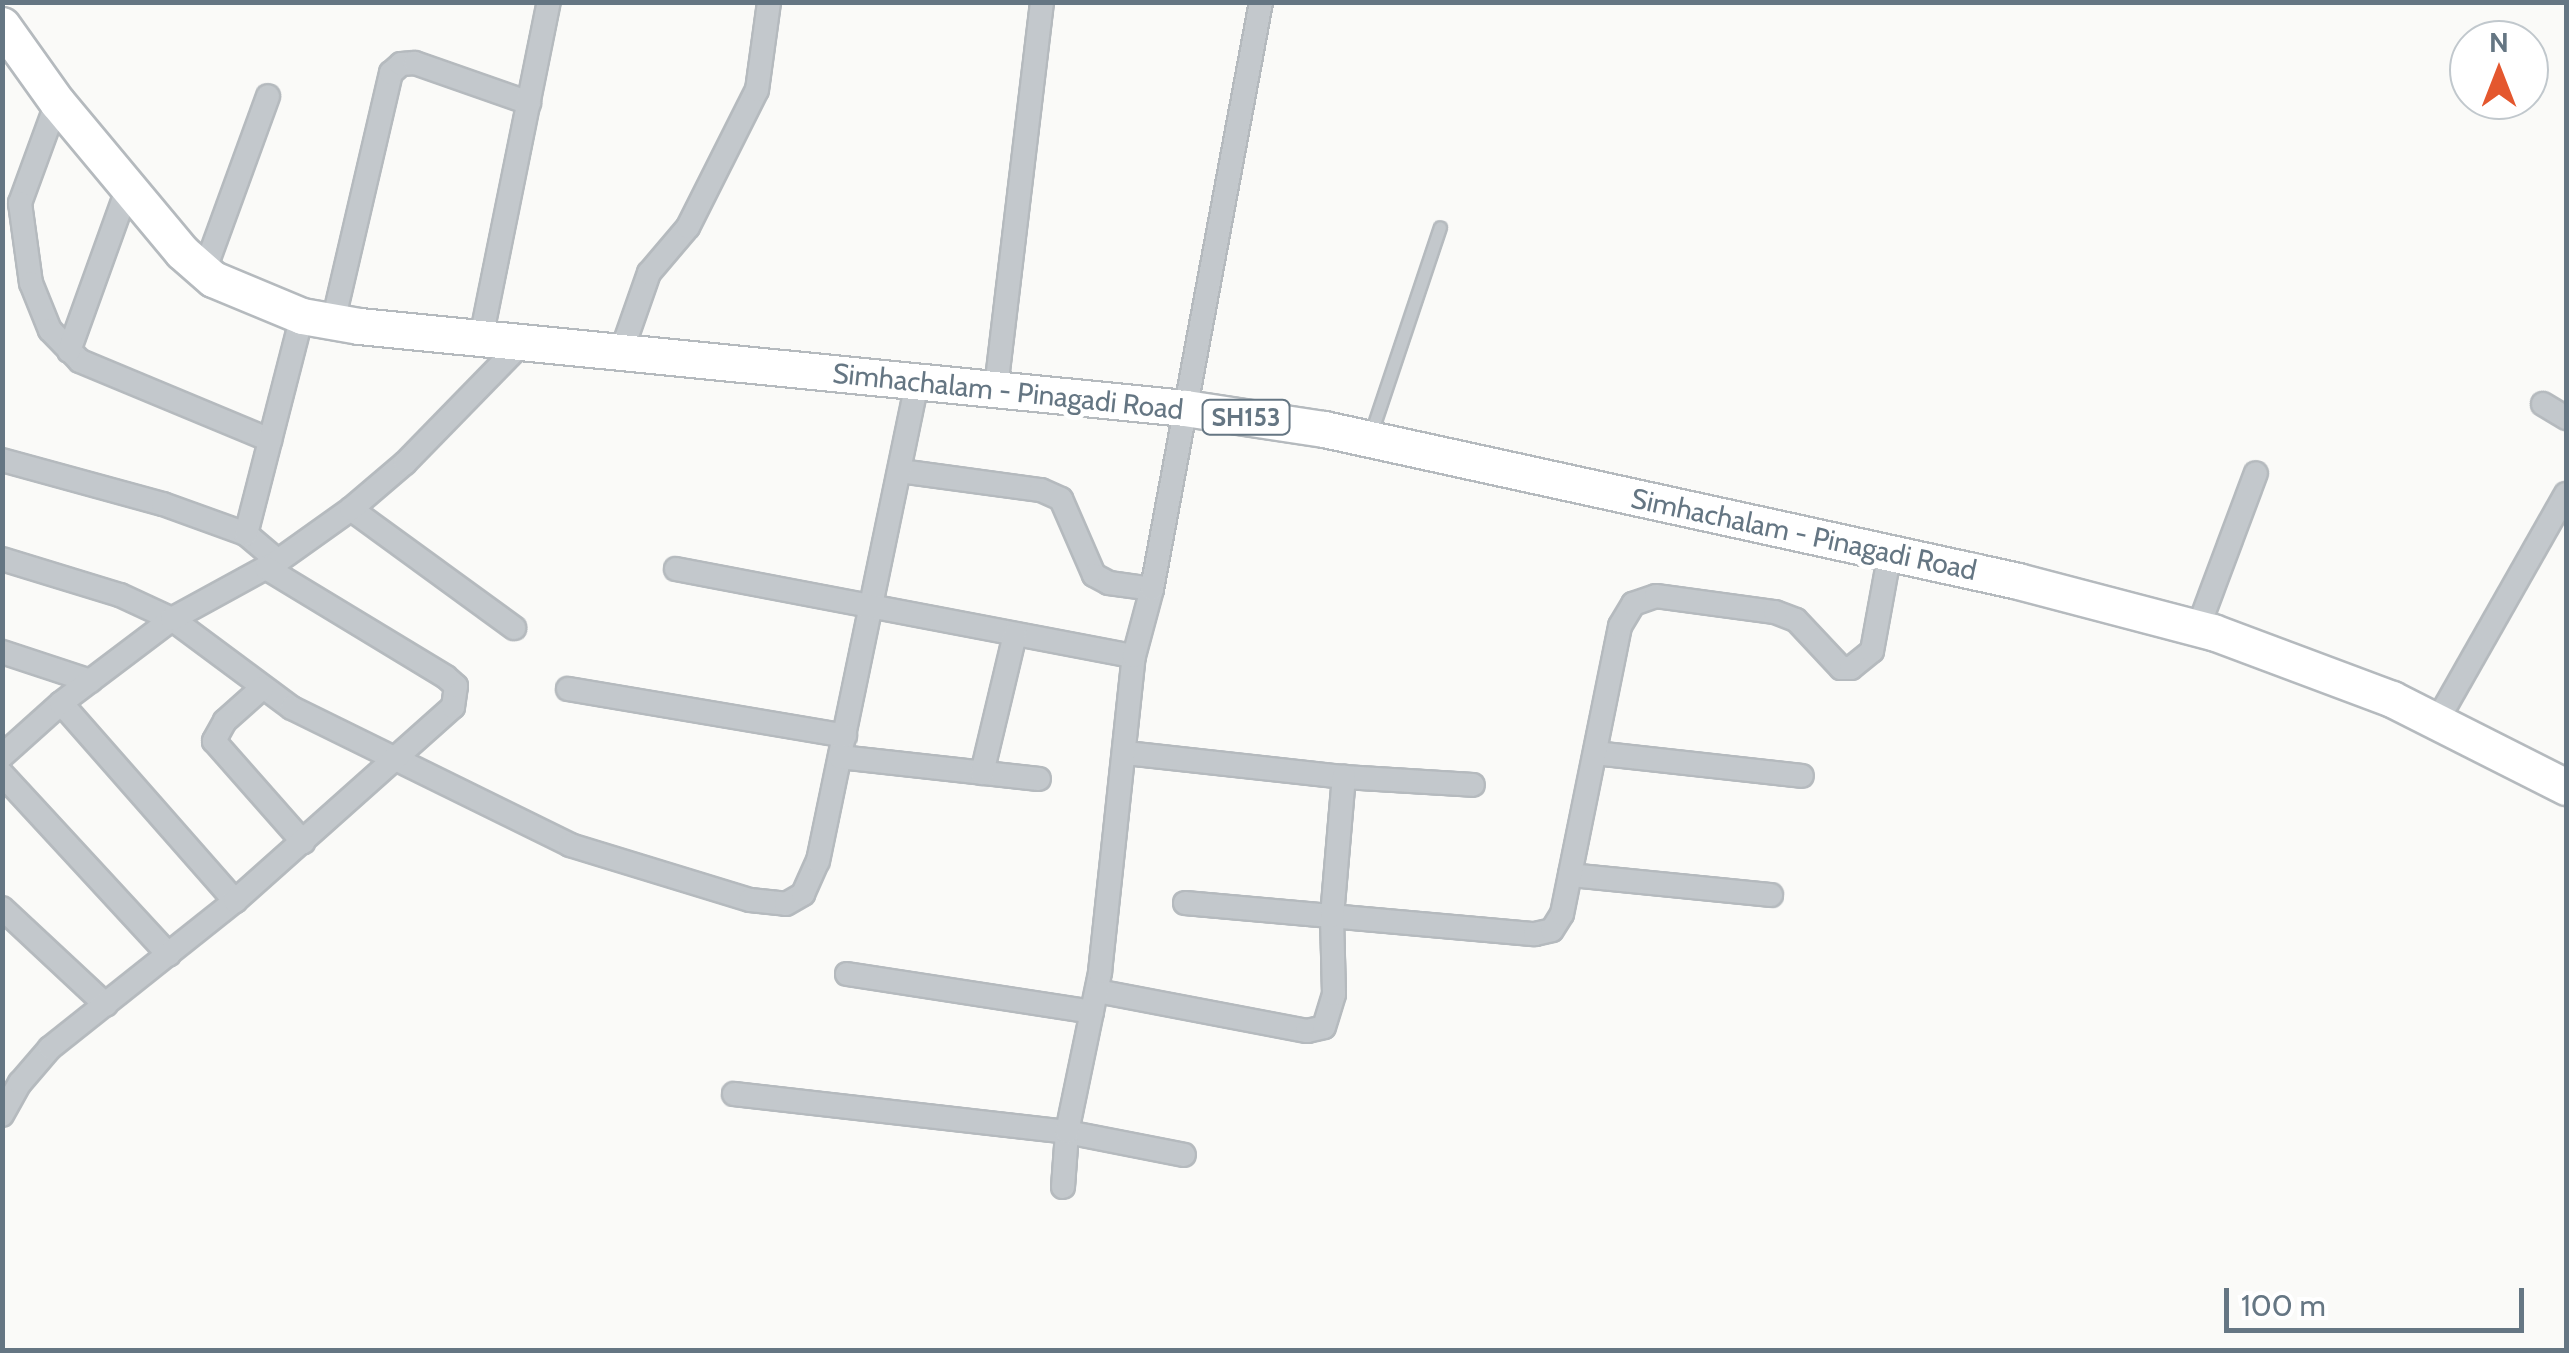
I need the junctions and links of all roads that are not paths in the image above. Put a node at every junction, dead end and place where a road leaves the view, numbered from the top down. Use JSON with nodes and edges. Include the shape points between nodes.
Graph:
{"nodes":[{"id":1,"x":548,"y":2,"type":"edge"},
{"id":2,"x":769,"y":2,"type":"edge"},
{"id":3,"x":1042,"y":2,"type":"edge"},
{"id":4,"x":1261,"y":2,"type":"edge"},
{"id":5,"x":2,"y":25,"type":"edge"},
{"id":6,"x":268,"y":96,"type":"dead end"},
{"id":7,"x":57,"y":102,"type":"junction"},
{"id":8,"x":529,"y":103,"type":"junction"},
{"id":9,"x":128,"y":188,"type":"junction"},
{"id":10,"x":11,"y":216,"type":"edge"},
{"id":11,"x":1440,"y":227,"type":"dead end"},
{"id":12,"x":204,"y":272,"type":"junction"},
{"id":13,"x":318,"y":319,"type":"junction"},
{"id":14,"x":481,"y":338,"type":"junction"},
{"id":15,"x":523,"y":342,"type":"junction"},
{"id":16,"x":622,"y":350,"type":"junction"},
{"id":17,"x":69,"y":351,"type":"junction"},
{"id":18,"x":918,"y":384,"type":"junction"},
{"id":19,"x":996,"y":388,"type":"junction"},
{"id":20,"x":2543,"y":404,"type":"dead end"},
{"id":21,"x":1185,"y":408,"type":"junction"},
{"id":22,"x":2566,"y":418,"type":"edge"},
{"id":23,"x":1369,"y":438,"type":"junction"},
{"id":24,"x":270,"y":440,"type":"junction"},
{"id":25,"x":2,"y":460,"type":"edge"},
{"id":26,"x":900,"y":471,"type":"junction"},
{"id":27,"x":2256,"y":473,"type":"dead end"},
{"id":28,"x":2566,"y":494,"type":"edge"},
{"id":29,"x":351,"y":509,"type":"junction"},
{"id":30,"x":246,"y":534,"type":"junction"},
{"id":31,"x":1890,"y":552,"type":"junction"},
{"id":32,"x":2,"y":559,"type":"edge"},
{"id":33,"x":272,"y":564,"type":"junction"},
{"id":34,"x":676,"y":569,"type":"dead end"},
{"id":35,"x":1152,"y":589,"type":"junction"},
{"id":36,"x":872,"y":610,"type":"junction"},
{"id":37,"x":172,"y":619,"type":"junction"},
{"id":38,"x":514,"y":628,"type":"dead end"},
{"id":39,"x":2198,"y":628,"type":"junction"},
{"id":40,"x":1015,"y":635,"type":"junction"},
{"id":41,"x":2,"y":652,"type":"edge"},
{"id":42,"x":1134,"y":656,"type":"junction"},
{"id":43,"x":90,"y":681,"type":"junction"},
{"id":44,"x":262,"y":688,"type":"junction"},
{"id":45,"x":568,"y":689,"type":"dead end"},
{"id":46,"x":61,"y":703,"type":"junction"},
{"id":47,"x":2437,"y":720,"type":"junction"},
{"id":48,"x":843,"y":747,"type":"junction"},
{"id":49,"x":1126,"y":753,"type":"junction"},
{"id":50,"x":1595,"y":754,"type":"junction"},
{"id":51,"x":2,"y":756,"type":"edge"},
{"id":52,"x":396,"y":760,"type":"junction"},
{"id":53,"x":982,"y":773,"type":"junction"},
{"id":54,"x":2,"y":774,"type":"edge"},
{"id":55,"x":1802,"y":776,"type":"dead end"},
{"id":56,"x":1344,"y":777,"type":"junction"},
{"id":57,"x":1039,"y":780,"type":"dead end"},
{"id":58,"x":1473,"y":785,"type":"dead end"},
{"id":59,"x":2566,"y":787,"type":"edge"},
{"id":60,"x":303,"y":842,"type":"junction"},
{"id":61,"x":1570,"y":876,"type":"junction"},
{"id":62,"x":1770,"y":895,"type":"dead end"},
{"id":63,"x":235,"y":901,"type":"junction"},
{"id":64,"x":1185,"y":903,"type":"dead end"},
{"id":65,"x":2,"y":908,"type":"edge"},
{"id":66,"x":1332,"y":916,"type":"junction"},
{"id":67,"x":168,"y":955,"type":"junction"},
{"id":68,"x":848,"y":974,"type":"dead end"},
{"id":69,"x":1094,"y":1001,"type":"junction"},
{"id":70,"x":106,"y":1005,"type":"junction"},
{"id":71,"x":734,"y":1094,"type":"dead end"},
{"id":72,"x":2,"y":1115,"type":"edge"},
{"id":73,"x":1067,"y":1132,"type":"junction"},
{"id":74,"x":1184,"y":1155,"type":"dead end"},
{"id":75,"x":1062,"y":1187,"type":"dead end"}],
"edges":[{"from":1,"to":8,"type":"street"},
{"from":2,"to":16,"type":"street","via":[[757,90],[688,227],[650,273]]},
{"from":3,"to":19,"type":"street"},
{"from":4,"to":21,"type":"street"},
{"from":5,"to":7,"type":"main road","name":"Simhachalam - Pinagadi Road","number":"SH153"},
{"from":6,"to":12,"type":"street"},
{"from":7,"to":9,"type":"main road","name":"Simhachalam - Pinagadi Road","number":"SH153"},
{"from":7,"to":10,"type":"street"},
{"from":8,"to":13,"type":"street","via":[[415,62],[391,72]]},
{"from":8,"to":14,"type":"street"},
{"from":9,"to":12,"type":"main road","name":"Simhachalam - Pinagadi Road","number":"SH153"},
{"from":9,"to":17,"type":"street"},
{"from":10,"to":17,"type":"street","via":[[50,330]]},
{"from":11,"to":23,"type":"lane"},
{"from":12,"to":13,"type":"main road","name":"Simhachalam - Pinagadi Road","number":"SH153"},
{"from":13,"to":14,"type":"main road","name":"Simhachalam - Pinagadi Road","number":"SH153"},
{"from":13,"to":24,"type":"street"},
{"from":14,"to":15,"type":"main road","name":"Simhachalam - Pinagadi Road","number":"SH153"},
{"from":15,"to":16,"type":"main road","name":"Simhachalam - Pinagadi Road","number":"SH153"},
{"from":15,"to":29,"type":"street"},
{"from":16,"to":18,"type":"main road","name":"Simhachalam - Pinagadi Road","number":"SH153"},
{"from":17,"to":24,"type":"street","via":[[111,376]]},
{"from":18,"to":19,"type":"main road","name":"Simhachalam - Pinagadi Road","number":"SH153"},
{"from":18,"to":26,"type":"street"},
{"from":19,"to":21,"type":"main road","name":"Simhachalam - Pinagadi Road","number":"SH153"},
{"from":20,"to":22,"type":"street"},
{"from":21,"to":23,"type":"main road","name":"Simhachalam - Pinagadi Road","number":"SH153"},
{"from":21,"to":35,"type":"street"},
{"from":23,"to":31,"type":"main road","name":"Simhachalam - Pinagadi Road","number":"SH153"},
{"from":24,"to":30,"type":"street"},
{"from":25,"to":30,"type":"street"},
{"from":26,"to":35,"type":"street","via":[[1040,490],[1061,499],[1094,576]]},
{"from":26,"to":36,"type":"street"},
{"from":27,"to":39,"type":"street"},
{"from":28,"to":47,"type":"street"},
{"from":29,"to":33,"type":"street"},
{"from":29,"to":38,"type":"street"},
{"from":30,"to":33,"type":"street"},
{"from":31,"to":39,"type":"main road","name":"Simhachalam - Pinagadi Road","number":"SH153"},
{"from":31,"to":50,"type":"street","via":[[1872,651],[1851,668],[1841,668],[1796,620],[1775,612],[1656,596],[1633,604],[1620,626]]},
{"from":32,"to":37,"type":"street","via":[[120,595]]},
{"from":33,"to":37,"type":"street"},
{"from":33,"to":52,"type":"street","via":[[456,686],[453,707]]},
{"from":34,"to":36,"type":"street"},
{"from":35,"to":42,"type":"street"},
{"from":36,"to":40,"type":"street"},
{"from":36,"to":48,"type":"street"},
{"from":37,"to":43,"type":"street"},
{"from":37,"to":44,"type":"street"},
{"from":39,"to":47,"type":"main road","name":"Simhachalam - Pinagadi Road","number":"SH153"},
{"from":40,"to":42,"type":"street"},
{"from":40,"to":53,"type":"street"},
{"from":41,"to":43,"type":"street"},
{"from":42,"to":49,"type":"street"},
{"from":43,"to":46,"type":"street"},
{"from":44,"to":52,"type":"street"},
{"from":44,"to":60,"type":"street","via":[[224,721],[214,741]]},
{"from":45,"to":48,"type":"street"},
{"from":46,"to":51,"type":"street"},
{"from":46,"to":63,"type":"street"},
{"from":47,"to":59,"type":"main road","name":"Simhachalam - Pinagadi Road","number":"SH153"},
{"from":48,"to":52,"type":"street","via":[[818,862],[803,894],[786,904],[660,876],[570,845]]},
{"from":48,"to":53,"type":"street"},
{"from":49,"to":56,"type":"street"},
{"from":49,"to":69,"type":"street"},
{"from":50,"to":55,"type":"street"},
{"from":50,"to":61,"type":"street"},
{"from":52,"to":60,"type":"street"},
{"from":53,"to":57,"type":"street"},
{"from":54,"to":67,"type":"street"},
{"from":56,"to":58,"type":"street"},
{"from":56,"to":66,"type":"street"},
{"from":60,"to":63,"type":"street"},
{"from":61,"to":62,"type":"street"},
{"from":61,"to":66,"type":"street","via":[[1562,914],[1552,930],[1536,934]]},
{"from":63,"to":67,"type":"street"},
{"from":64,"to":66,"type":"street"},
{"from":65,"to":70,"type":"street"},
{"from":66,"to":69,"type":"street","via":[[1334,994],[1324,1027],[1306,1031]]},
{"from":67,"to":70,"type":"street"},
{"from":68,"to":69,"type":"street"},
{"from":69,"to":73,"type":"street"},
{"from":70,"to":72,"type":"street","via":[[34,1064]]},
{"from":71,"to":73,"type":"street"},
{"from":73,"to":74,"type":"street"},
{"from":73,"to":75,"type":"street"}]}
